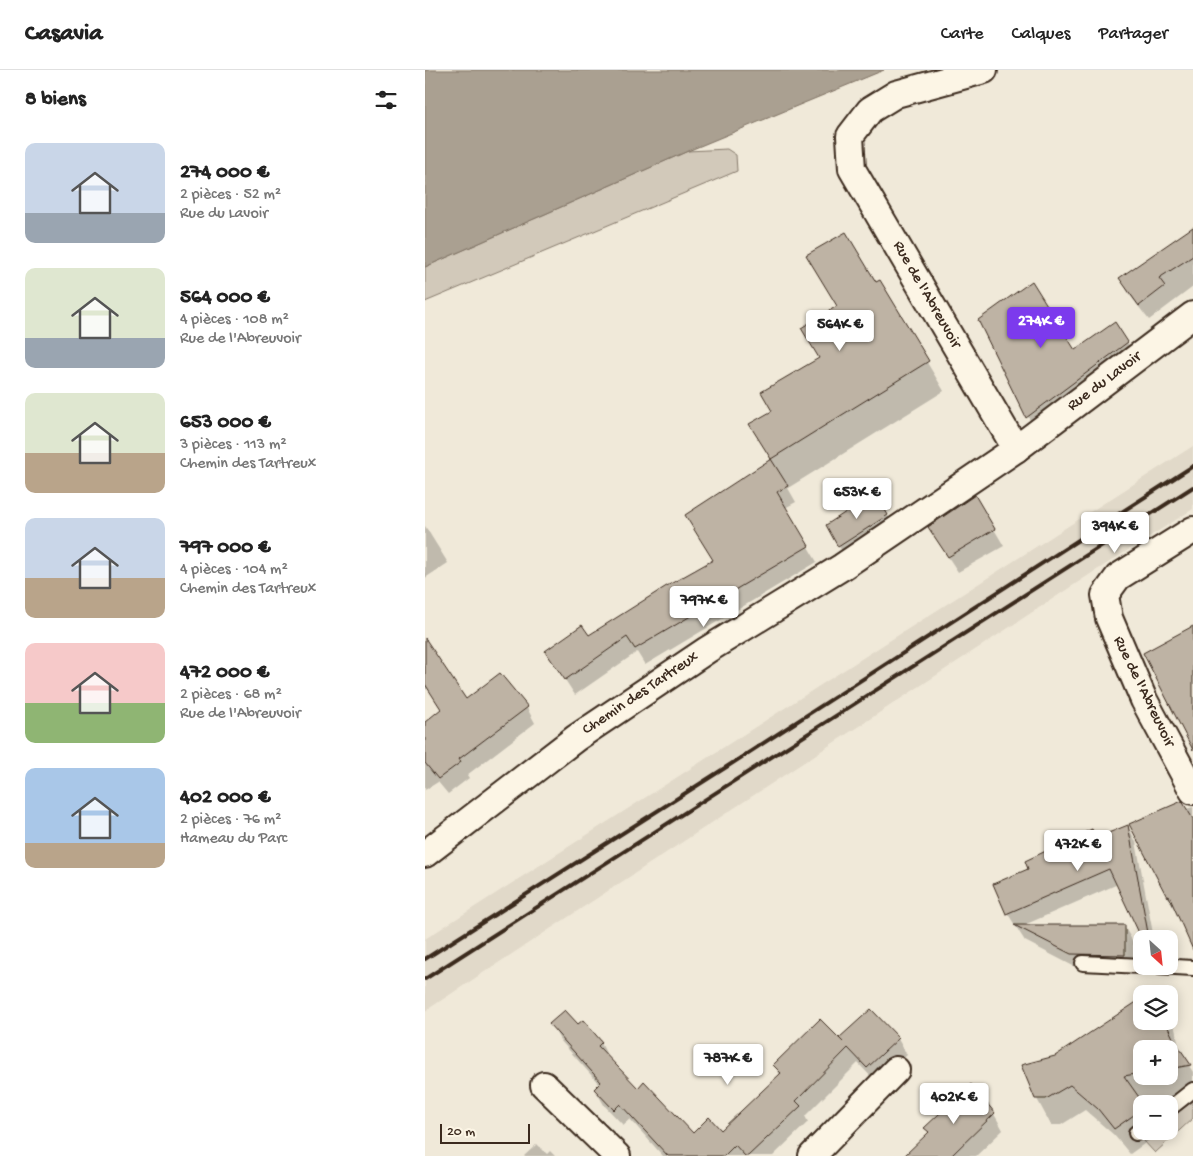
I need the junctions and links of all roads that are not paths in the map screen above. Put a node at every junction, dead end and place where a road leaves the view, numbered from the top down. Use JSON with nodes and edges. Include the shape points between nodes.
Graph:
{"nodes":[{"id":1,"x":984,"y":70,"type":"edge"},
{"id":2,"x":1193,"y":315,"type":"edge"},
{"id":3,"x":1016,"y":449,"type":"junction"},
{"id":4,"x":1193,"y":530,"type":"edge"},
{"id":5,"x":1193,"y":791,"type":"edge"},
{"id":6,"x":425,"y":854,"type":"edge"},
{"id":7,"x":1083,"y":963,"type":"dead end"},
{"id":8,"x":1133,"y":966,"type":"edge"},
{"id":9,"x":1178,"y":967,"type":"edge"},
{"id":10,"x":1193,"y":968,"type":"edge"},
{"id":11,"x":896,"y":1070,"type":"dead end"},
{"id":12,"x":544,"y":1085,"type":"dead end"},
{"id":13,"x":1193,"y":1090,"type":"edge"},
{"id":14,"x":1178,"y":1101,"type":"edge"},
{"id":15,"x":617,"y":1156,"type":"edge"},
{"id":16,"x":811,"y":1156,"type":"edge"}],
"edges":[{"from":1,"to":3,"type":"street","name":"Rue de l'Abreuvoir","via":[[896,94],[870,110],[850,136],[852,169]]},
{"from":2,"to":3,"type":"street","name":"Rue du Lavoir"},
{"from":3,"to":6,"type":"street","name":"Chemin des Tartreux","via":[[842,567],[707,650],[576,738]]},
{"from":4,"to":5,"type":"street","name":"Rue de l'Abreuvoir","via":[[1118,577],[1105,595],[1109,618],[1144,700]]},
{"from":7,"to":8,"type":"lane"},
{"from":9,"to":10,"type":"lane"},
{"from":11,"to":16,"type":"street"},
{"from":12,"to":15,"type":"street"},
{"from":13,"to":14,"type":"lane"}]}
